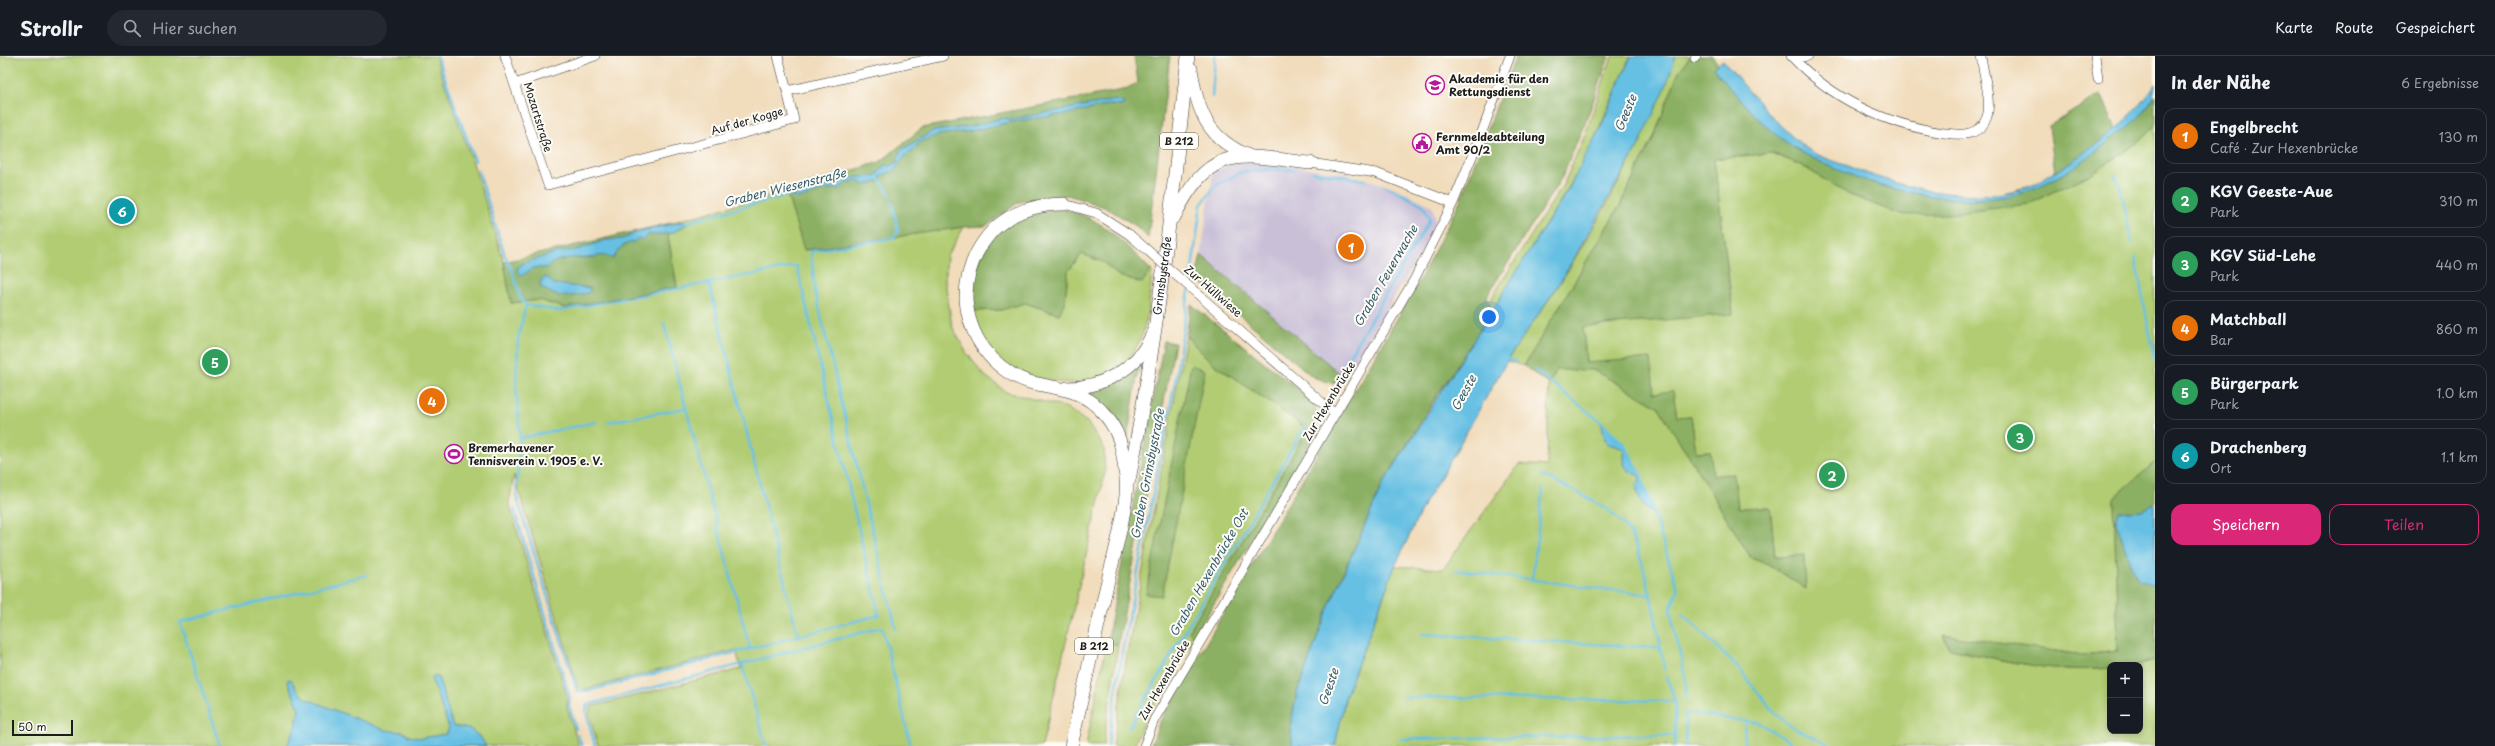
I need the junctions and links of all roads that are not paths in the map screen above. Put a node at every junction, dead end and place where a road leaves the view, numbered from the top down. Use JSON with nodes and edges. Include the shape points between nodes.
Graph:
{"nodes":[{"id":1,"x":505,"y":56,"type":"edge"},
{"id":2,"x":595,"y":56,"type":"edge"},
{"id":3,"x":778,"y":56,"type":"edge"},
{"id":4,"x":942,"y":56,"type":"edge"},
{"id":5,"x":1189,"y":56,"type":"edge"},
{"id":6,"x":1510,"y":56,"type":"edge"},
{"id":7,"x":1808,"y":56,"type":"edge"},
{"id":8,"x":1981,"y":56,"type":"edge"},
{"id":9,"x":2095,"y":56,"type":"edge"},
{"id":10,"x":1792,"y":57,"type":"edge"},
{"id":11,"x":2098,"y":78,"type":"dead end"},
{"id":12,"x":515,"y":84,"type":"junction"},
{"id":13,"x":787,"y":91,"type":"junction"},
{"id":14,"x":1250,"y":156,"type":"junction"},
{"id":15,"x":1310,"y":163,"type":"joint"},
{"id":16,"x":548,"y":185,"type":"joint"},
{"id":17,"x":1453,"y":203,"type":"junction"},
{"id":18,"x":1064,"y":204,"type":"joint"},
{"id":19,"x":1170,"y":225,"type":"junction"},
{"id":20,"x":1156,"y":327,"type":"junction"},
{"id":21,"x":1061,"y":388,"type":"junction"},
{"id":22,"x":1335,"y":414,"type":"junction"},
{"id":23,"x":1127,"y":494,"type":"junction"},
{"id":24,"x":1071,"y":746,"type":"edge"},
{"id":25,"x":1144,"y":746,"type":"edge"}],
"edges":[{"from":1,"to":12,"type":"street","name":"Mozartstraße"},
{"from":2,"to":12,"type":"street"},
{"from":3,"to":13,"type":"street"},
{"from":4,"to":13,"type":"street","name":"Auf der Kogge"},
{"from":5,"to":14,"type":"highway","via":[[1196,97],[1207,123],[1230,147]]},
{"from":5,"to":19,"type":"highway","name":"Grimsbystraße","number":"B 212"},
{"from":6,"to":17,"type":"street","name":"Zur Hexenbrücke"},
{"from":7,"to":10,"type":"street"},
{"from":8,"to":10,"type":"street","via":[[1989,108],[1986,119],[1980,129],[1959,135],[1914,128],[1866,112],[1831,91]]},
{"from":9,"to":11,"type":"street"},
{"from":12,"to":16,"type":"street","name":"Mozartstraße"},
{"from":13,"to":16,"type":"street","name":"Auf der Kogge","via":[[794,120]]},
{"from":14,"to":15,"type":"highway"},
{"from":14,"to":19,"type":"highway","via":[[1218,163],[1200,175],[1186,192]]},
{"from":15,"to":17,"type":"street","via":[[1376,174]]},
{"from":17,"to":22,"type":"street","name":"Zur Hexenbrücke","via":[[1414,280]]},
{"from":18,"to":21,"type":"highway","via":[[1026,210],[998,226],[978,251],[969,271],[966,293],[971,325],[980,344],[994,361],[1021,379]]},
{"from":18,"to":22,"type":"street","name":"Zur Hüllwiese","bridge":true,"via":[[1096,213],[1130,235]]},
{"from":19,"to":20,"type":"highway","name":"Grimsbystraße","number":"B 212"},
{"from":20,"to":21,"type":"highway","via":[[1143,351],[1113,377],[1088,386]]},
{"from":20,"to":23,"type":"highway","name":"Grimsbystraße","number":"B 212"},
{"from":21,"to":23,"type":"highway","via":[[1086,397],[1113,425],[1122,449]]},
{"from":22,"to":25,"type":"street","name":"Zur Hexenbrücke","via":[[1154,720]]},
{"from":23,"to":24,"type":"highway","number":"B 212"}]}
